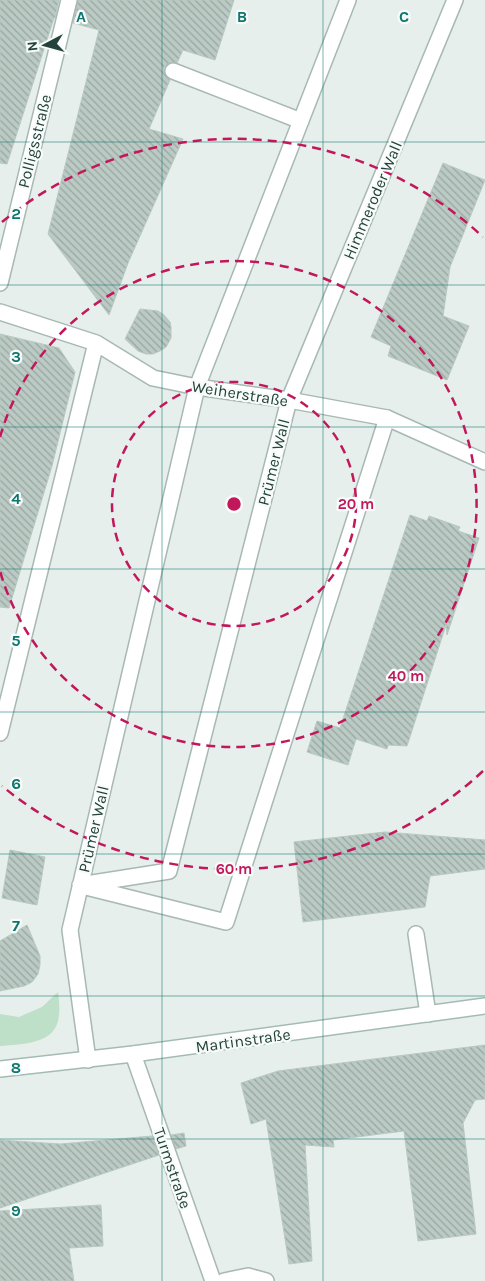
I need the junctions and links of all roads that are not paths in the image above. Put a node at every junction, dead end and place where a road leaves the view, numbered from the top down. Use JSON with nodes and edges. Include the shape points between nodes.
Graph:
{"nodes":[{"id":1,"x":68,"y":0,"type":"edge"},
{"id":2,"x":348,"y":0,"type":"edge"},
{"id":3,"x":455,"y":0,"type":"edge"},
{"id":4,"x":173,"y":71,"type":"dead end"},
{"id":5,"x":301,"y":121,"type":"junction"},
{"id":6,"x":0,"y":283,"type":"edge"},
{"id":7,"x":0,"y":312,"type":"edge"},
{"id":8,"x":96,"y":343,"type":"junction"},
{"id":9,"x":197,"y":387,"type":"junction"},
{"id":10,"x":289,"y":400,"type":"junction"},
{"id":11,"x":387,"y":418,"type":"junction"},
{"id":12,"x":485,"y":462,"type":"edge"},
{"id":13,"x":0,"y":733,"type":"edge"},
{"id":14,"x":80,"y":885,"type":"junction"},
{"id":15,"x":416,"y":934,"type":"dead end"},
{"id":16,"x":485,"y":1006,"type":"edge"},
{"id":17,"x":428,"y":1014,"type":"junction"},
{"id":18,"x":134,"y":1054,"type":"junction"},
{"id":19,"x":88,"y":1060,"type":"junction"},
{"id":20,"x":0,"y":1069,"type":"edge"},
{"id":21,"x":213,"y":1281,"type":"edge"},
{"id":22,"x":224,"y":1281,"type":"edge"},
{"id":23,"x":266,"y":1281,"type":"edge"}],
"edges":[{"from":1,"to":6,"type":"street","name":"Polligsstraße"},
{"from":2,"to":5,"type":"street"},
{"from":3,"to":10,"type":"street","name":"Himmeroder Wall"},
{"from":4,"to":5,"type":"street"},
{"from":5,"to":9,"type":"street"},
{"from":7,"to":8,"type":"street","name":"Weiherstraße"},
{"from":8,"to":9,"type":"street","name":"Weiherstraße","via":[[153,378]]},
{"from":8,"to":13,"type":"street"},
{"from":9,"to":10,"type":"street","name":"Weiherstraße"},
{"from":9,"to":14,"type":"street","name":"Prümer Wall"},
{"from":10,"to":11,"type":"street","name":"Weiherstraße"},
{"from":10,"to":14,"type":"street","name":"Prümer Wall","via":[[169,871]]},
{"from":11,"to":12,"type":"street","name":"Weiherstraße"},
{"from":11,"to":14,"type":"street","via":[[226,922]]},
{"from":14,"to":19,"type":"street","via":[[70,930]]},
{"from":15,"to":17,"type":"street"},
{"from":16,"to":17,"type":"street","name":"Martinstraße"},
{"from":17,"to":18,"type":"street","name":"Martinstraße"},
{"from":18,"to":19,"type":"street","name":"Martinstraße"},
{"from":18,"to":21,"type":"street","name":"Turmstraße"},
{"from":19,"to":20,"type":"street","name":"Martinstraße"},
{"from":22,"to":23,"type":"street","via":[[248,1276]]}]}
